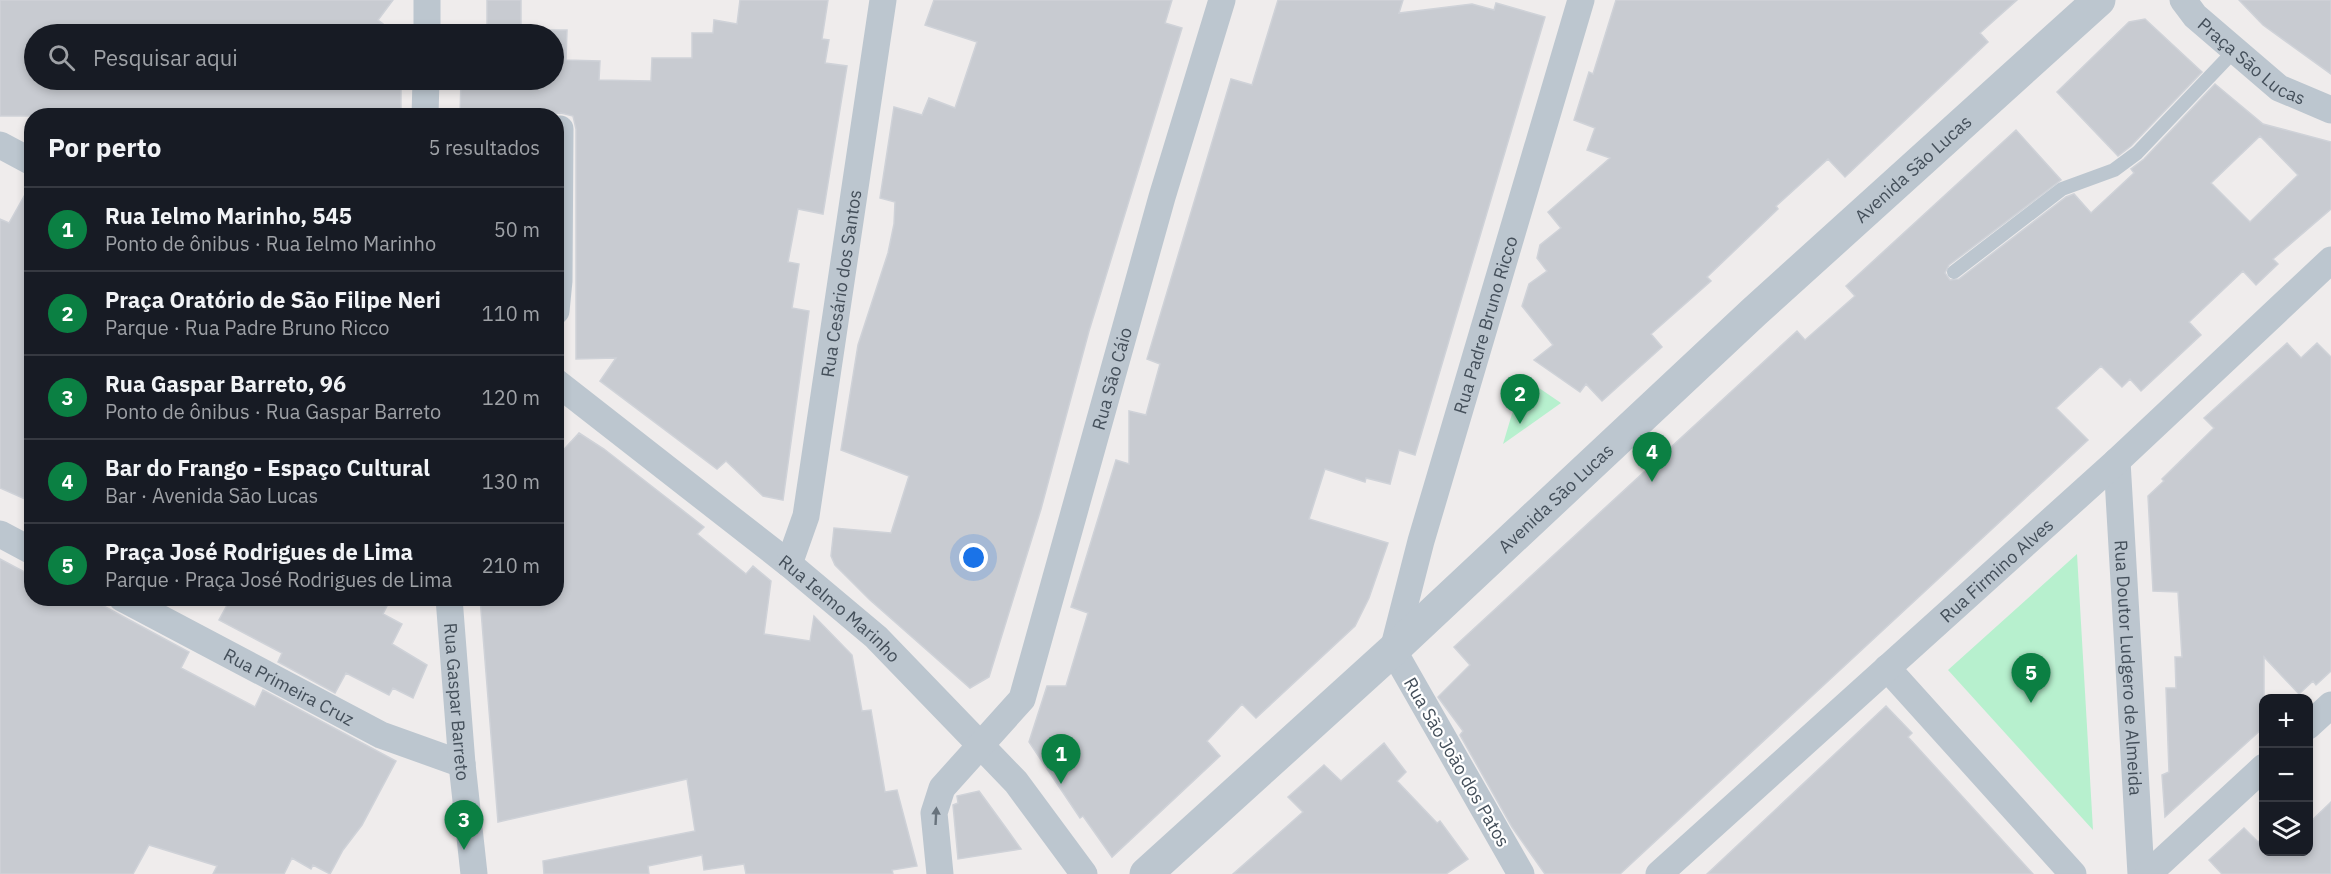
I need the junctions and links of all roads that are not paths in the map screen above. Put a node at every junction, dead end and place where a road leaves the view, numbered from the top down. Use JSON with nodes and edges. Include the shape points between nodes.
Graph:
{"nodes":[{"id":1,"x":883,"y":0,"type":"edge"},
{"id":2,"x":1222,"y":0,"type":"edge"},
{"id":3,"x":1581,"y":0,"type":"edge"},
{"id":4,"x":2099,"y":0,"type":"edge"},
{"id":5,"x":2183,"y":0,"type":"edge"},
{"id":6,"x":423,"y":3,"type":"edge"},
{"id":7,"x":426,"y":24,"type":"edge"},
{"id":8,"x":2235,"y":50,"type":"junction"},
{"id":9,"x":426,"y":90,"type":"edge"},
{"id":10,"x":425,"y":108,"type":"edge"},
{"id":11,"x":2331,"y":110,"type":"edge"},
{"id":12,"x":0,"y":145,"type":"edge"},
{"id":13,"x":24,"y":158,"type":"edge"},
{"id":14,"x":2331,"y":260,"type":"edge"},
{"id":15,"x":1954,"y":272,"type":"dead end"},
{"id":16,"x":564,"y":388,"type":"edge"},
{"id":17,"x":2116,"y":461,"type":"junction"},
{"id":18,"x":0,"y":534,"type":"edge"},
{"id":19,"x":24,"y":547,"type":"edge"},
{"id":20,"x":789,"y":564,"type":"junction"},
{"id":21,"x":137,"y":606,"type":"edge"},
{"id":22,"x":450,"y":606,"type":"edge"},
{"id":23,"x":1393,"y":650,"type":"junction"},
{"id":24,"x":1887,"y":668,"type":"junction"},
{"id":25,"x":2331,"y":705,"type":"edge"},
{"id":26,"x":2313,"y":721,"type":"edge"},
{"id":27,"x":983,"y":746,"type":"junction"},
{"id":28,"x":462,"y":764,"type":"junction"},
{"id":29,"x":2259,"y":772,"type":"edge"},
{"id":30,"x":474,"y":874,"type":"edge"},
{"id":31,"x":940,"y":874,"type":"edge"},
{"id":32,"x":1084,"y":874,"type":"edge"},
{"id":33,"x":1146,"y":874,"type":"edge"},
{"id":34,"x":1521,"y":874,"type":"edge"},
{"id":35,"x":1659,"y":874,"type":"edge"},
{"id":36,"x":2073,"y":874,"type":"edge"},
{"id":37,"x":2141,"y":874,"type":"edge"},
{"id":38,"x":2148,"y":874,"type":"edge"}],
"edges":[{"from":1,"to":20,"type":"street","name":"Rua Cesário dos Santos","via":[[806,516]]},
{"from":2,"to":27,"type":"street","name":"Rua São Cáio","via":[[1162,197],[1022,699]]},
{"from":3,"to":23,"type":"street","name":"Rua Padre Bruno Ricco","via":[[1421,541]]},
{"from":4,"to":23,"type":"street","name":"Avenida São Lucas","via":[[1754,312]]},
{"from":5,"to":8,"type":"street","name":"Praça São Lucas","via":[[2195,16]]},
{"from":6,"to":7,"type":"street"},
{"from":8,"to":11,"type":"street","name":"Praça São Lucas","via":[[2279,88]]},
{"from":8,"to":15,"type":"lane","via":[[2137,153],[2115,170],[2062,189]]},
{"from":9,"to":10,"type":"street"},
{"from":12,"to":13,"type":"street"},
{"from":14,"to":17,"type":"street","name":"Rua Firmino Alves"},
{"from":16,"to":20,"type":"street","name":"Rua Ielmo Marinho"},
{"from":17,"to":24,"type":"street","name":"Rua Firmino Alves"},
{"from":17,"to":37,"type":"street","name":"Rua Doutor Ludgero de Almeida"},
{"from":18,"to":19,"type":"street"},
{"from":20,"to":27,"type":"street","name":"Rua Ielmo Marinho","via":[[876,638]]},
{"from":21,"to":28,"type":"street","name":"Rua Primeira Cruz","via":[[381,735]]},
{"from":22,"to":28,"type":"street","name":"Rua Gaspar Barreto"},
{"from":23,"to":33,"type":"street","name":"Avenida São Lucas"},
{"from":23,"to":34,"type":"street","name":"Rua São João dos Patos"},
{"from":24,"to":35,"type":"street","name":"Rua Firmino Alves"},
{"from":24,"to":36,"type":"street"},
{"from":25,"to":26,"type":"street"},
{"from":31,"to":27,"type":"street","name":"Rua São Cáio","one_way":true,"via":[[934,813],[942,788]]},
{"from":27,"to":32,"type":"street","name":"Rua Ielmo Marinho","via":[[1016,782]]},
{"from":28,"to":30,"type":"street","name":"Rua Gaspar Barreto"},
{"from":29,"to":38,"type":"street"}]}
